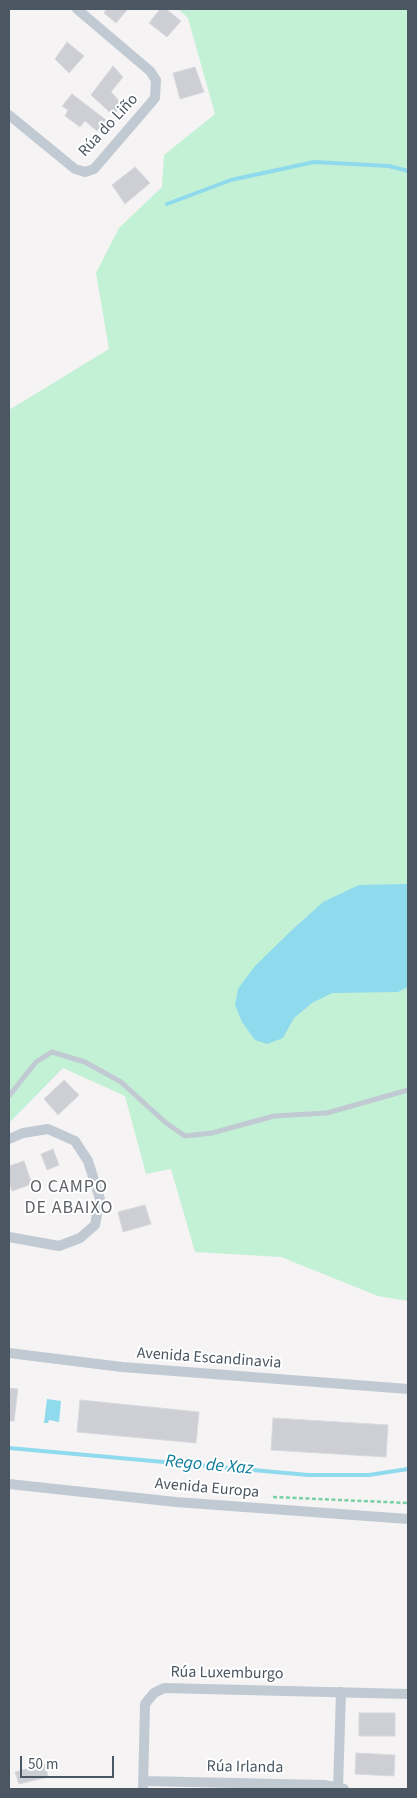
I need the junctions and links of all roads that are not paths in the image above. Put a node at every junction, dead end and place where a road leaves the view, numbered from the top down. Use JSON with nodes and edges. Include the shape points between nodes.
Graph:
{"nodes":[{"id":1,"x":77,"y":9,"type":"edge"},
{"id":2,"x":9,"y":115,"type":"edge"},
{"id":3,"x":408,"y":1090,"type":"edge"},
{"id":4,"x":9,"y":1096,"type":"edge"},
{"id":5,"x":9,"y":1139,"type":"edge"},
{"id":6,"x":9,"y":1237,"type":"edge"},
{"id":7,"x":9,"y":1353,"type":"edge"},
{"id":8,"x":408,"y":1389,"type":"edge"},
{"id":9,"x":9,"y":1484,"type":"edge"},
{"id":10,"x":407,"y":1518,"type":"edge"},
{"id":11,"x":340,"y":1692,"type":"junction"},
{"id":12,"x":408,"y":1694,"type":"edge"},
{"id":13,"x":144,"y":1785,"type":"edge"},
{"id":14,"x":340,"y":1789,"type":"edge"}],
"edges":[{"from":1,"to":2,"type":"street","name":"Rúa do Liño","via":[[150,70],[156,80],[155,98],[94,169],[85,172],[74,169]]},
{"from":3,"to":4,"type":"lane","via":[[327,1113],[274,1116],[185,1136],[121,1082],[85,1062],[52,1052],[36,1062]]},
{"from":5,"to":6,"type":"street","via":[[48,1129],[75,1141],[88,1161],[100,1199],[95,1224],[80,1238],[59,1246]]},
{"from":7,"to":8,"type":"street","name":"Avenida Escandinavia","via":[[122,1367]]},
{"from":9,"to":10,"type":"street","name":"Avenida Europa","via":[[195,1504]]},
{"from":11,"to":12,"type":"street","name":"Rúa Luxemburgo"},
{"from":11,"to":13,"type":"street","name":"Rúa Luxemburgo","via":[[164,1688],[154,1693],[145,1704]]},
{"from":11,"to":14,"type":"street"},
{"from":13,"to":14,"type":"street","name":"Rúa Irlanda","via":[[324,1785]]}]}
